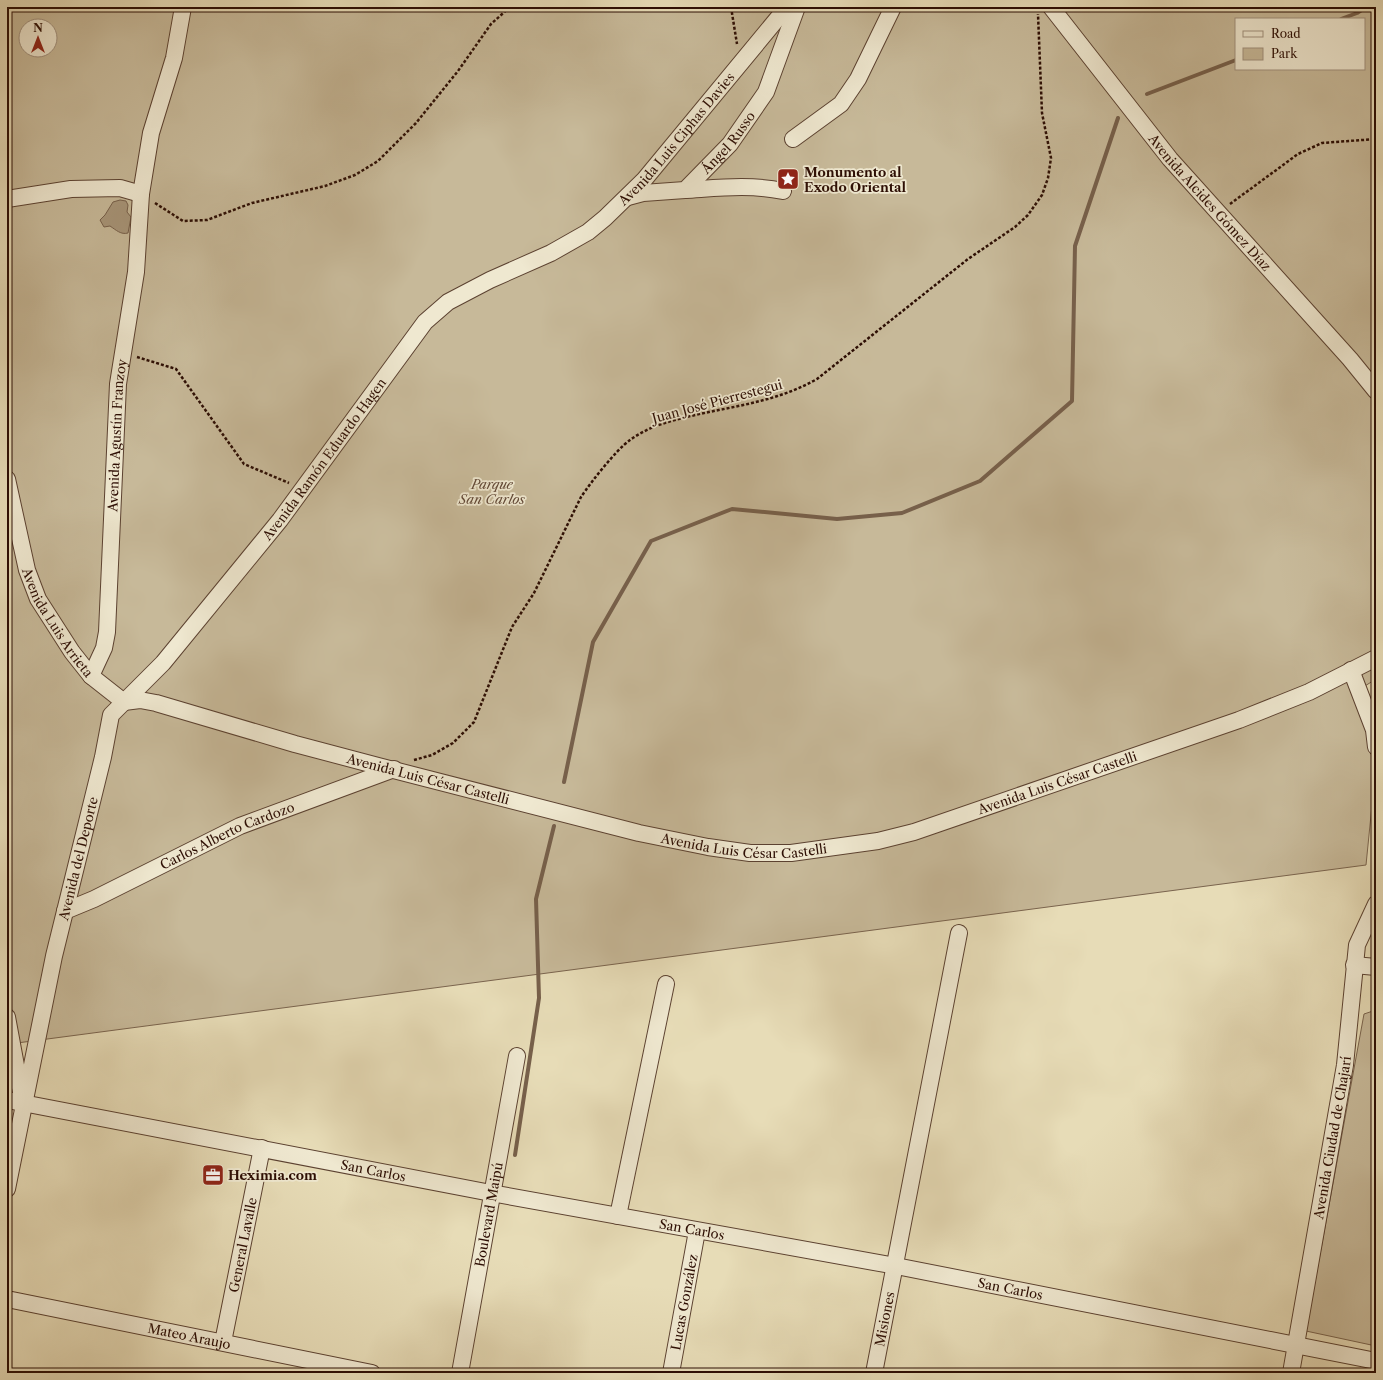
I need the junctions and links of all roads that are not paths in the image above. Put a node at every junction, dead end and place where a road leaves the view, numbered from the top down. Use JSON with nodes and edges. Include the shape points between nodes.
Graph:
{"nodes":[{"id":1,"x":183,"y":7,"type":"edge"},
{"id":2,"x":787,"y":7,"type":"edge"},
{"id":3,"x":797,"y":7,"type":"edge"},
{"id":4,"x":893,"y":7,"type":"edge"},
{"id":5,"x":1051,"y":7,"type":"edge"},
{"id":6,"x":793,"y":139,"type":"dead end"},
{"id":7,"x":685,"y":190,"type":"junction"},
{"id":8,"x":783,"y":191,"type":"dead end"},
{"id":9,"x":141,"y":194,"type":"junction"},
{"id":10,"x":7,"y":199,"type":"edge"},
{"id":11,"x":605,"y":218,"type":"junction"},
{"id":12,"x":551,"y":253,"type":"joint"},
{"id":13,"x":1376,"y":391,"type":"edge"},
{"id":14,"x":7,"y":479,"type":"edge"},
{"id":15,"x":1376,"y":658,"type":"edge"},
{"id":16,"x":1351,"y":670,"type":"junction"},
{"id":17,"x":91,"y":676,"type":"junction"},
{"id":18,"x":124,"y":702,"type":"junction"},
{"id":19,"x":1376,"y":747,"type":"edge"},
{"id":20,"x":394,"y":769,"type":"junction"},
{"id":21,"x":1376,"y":904,"type":"edge"},
{"id":22,"x":65,"y":912,"type":"junction"},
{"id":23,"x":959,"y":933,"type":"dead end"},
{"id":24,"x":1354,"y":965,"type":"junction"},
{"id":25,"x":1376,"y":967,"type":"edge"},
{"id":26,"x":666,"y":984,"type":"dead end"},
{"id":27,"x":7,"y":1017,"type":"edge"},
{"id":28,"x":516,"y":1056,"type":"dead end"},
{"id":29,"x":7,"y":1100,"type":"edge"},
{"id":30,"x":23,"y":1103,"type":"junction"},
{"id":31,"x":262,"y":1148,"type":"junction"},
{"id":32,"x":7,"y":1189,"type":"edge"},
{"id":33,"x":491,"y":1193,"type":"junction"},
{"id":34,"x":618,"y":1216,"type":"junction"},
{"id":35,"x":697,"y":1231,"type":"junction"},
{"id":36,"x":896,"y":1266,"type":"junction"},
{"id":37,"x":7,"y":1299,"type":"edge"},
{"id":38,"x":223,"y":1342,"type":"junction"},
{"id":39,"x":1297,"y":1344,"type":"junction"},
{"id":40,"x":1376,"y":1361,"type":"edge"},
{"id":41,"x":372,"y":1373,"type":"edge"},
{"id":42,"x":460,"y":1373,"type":"edge"},
{"id":43,"x":671,"y":1373,"type":"edge"},
{"id":44,"x":874,"y":1373,"type":"edge"},
{"id":45,"x":1291,"y":1373,"type":"edge"}],
"edges":[{"from":1,"to":9,"type":"street","name":"Avenida Agustín Franzoy","via":[[174,58],[151,133]]},
{"from":2,"to":11,"type":"street","name":"Avenida Luis Ciphas Davies","via":[[644,180]]},
{"from":3,"to":7,"type":"street","name":"Ángel Russo","via":[[766,92],[730,144]]},
{"from":4,"to":6,"type":"street","via":[[858,79],[840,104]]},
{"from":5,"to":13,"type":"street","name":"Avenida Alcides Gómez Díaz","via":[[1170,159]]},
{"from":7,"to":8,"type":"street","via":[[738,186]]},
{"from":7,"to":11,"type":"street","via":[[643,192],[628,197]]},
{"from":9,"to":10,"type":"street","via":[[120,188],[71,189]]},
{"from":9,"to":17,"type":"street","name":"Avenida Agustín Franzoy","via":[[136,272],[118,384],[107,632],[104,648]]},
{"from":11,"to":12,"type":"street","name":"Avenida Luis Ciphas Davies","via":[[588,232]]},
{"from":12,"to":18,"type":"street","name":"Avenida Ramón Eduardo Hagen","via":[[448,302],[425,322],[280,520],[163,663]]},
{"from":14,"to":17,"type":"street","name":"Avenida Luis Arrieta","via":[[27,570],[38,599],[72,652]]},
{"from":15,"to":16,"type":"street"},
{"from":16,"to":19,"type":"street","via":[[1374,730]]},
{"from":16,"to":20,"type":"street","name":"Avenida Luis César Castelli","via":[[1309,692],[1239,720],[914,832],[878,841],[791,854],[750,853],[639,833]]},
{"from":17,"to":18,"type":"street","name":"Avenida Luis Arrieta"},
{"from":18,"to":20,"type":"street","name":"Avenida Luis César Castelli","via":[[140,700],[156,703],[295,744]]},
{"from":18,"to":22,"type":"street","name":"Avenida del Deporte","via":[[111,714]]},
{"from":20,"to":22,"type":"street","name":"Carlos Alberto Cardozo","via":[[240,826]]},
{"from":21,"to":24,"type":"street","name":"Avenida Ciudad de Chajarí","via":[[1357,946]]},
{"from":22,"to":30,"type":"street","name":"Avenida del Deporte"},
{"from":23,"to":36,"type":"street","name":"Misiones"},
{"from":24,"to":25,"type":"street"},
{"from":24,"to":39,"type":"street","name":"Avenida Ciudad de Chajarí","via":[[1345,1065]]},
{"from":26,"to":34,"type":"street"},
{"from":27,"to":30,"type":"street"},
{"from":28,"to":33,"type":"street","name":"Boulevard Maipú"},
{"from":29,"to":30,"type":"street","name":"San Carlos"},
{"from":30,"to":31,"type":"street","name":"San Carlos"},
{"from":30,"to":32,"type":"street","name":"Avenida del Deporte"},
{"from":31,"to":33,"type":"street","name":"San Carlos"},
{"from":31,"to":38,"type":"street","name":"General Lavalle"},
{"from":33,"to":34,"type":"street","name":"San Carlos"},
{"from":33,"to":42,"type":"street","name":"Boulevard Maipú"},
{"from":34,"to":35,"type":"street","name":"San Carlos"},
{"from":35,"to":36,"type":"street","name":"San Carlos"},
{"from":35,"to":43,"type":"street","name":"Lucas González"},
{"from":36,"to":39,"type":"street","name":"San Carlos"},
{"from":36,"to":44,"type":"street","name":"Misiones"},
{"from":37,"to":38,"type":"street","name":"Mateo Araujo"},
{"from":38,"to":41,"type":"street","name":"Mateo Araujo"},
{"from":39,"to":40,"type":"street","name":"San Carlos"},
{"from":39,"to":45,"type":"street","name":"Avenida Ciudad de Chajarí"}]}
